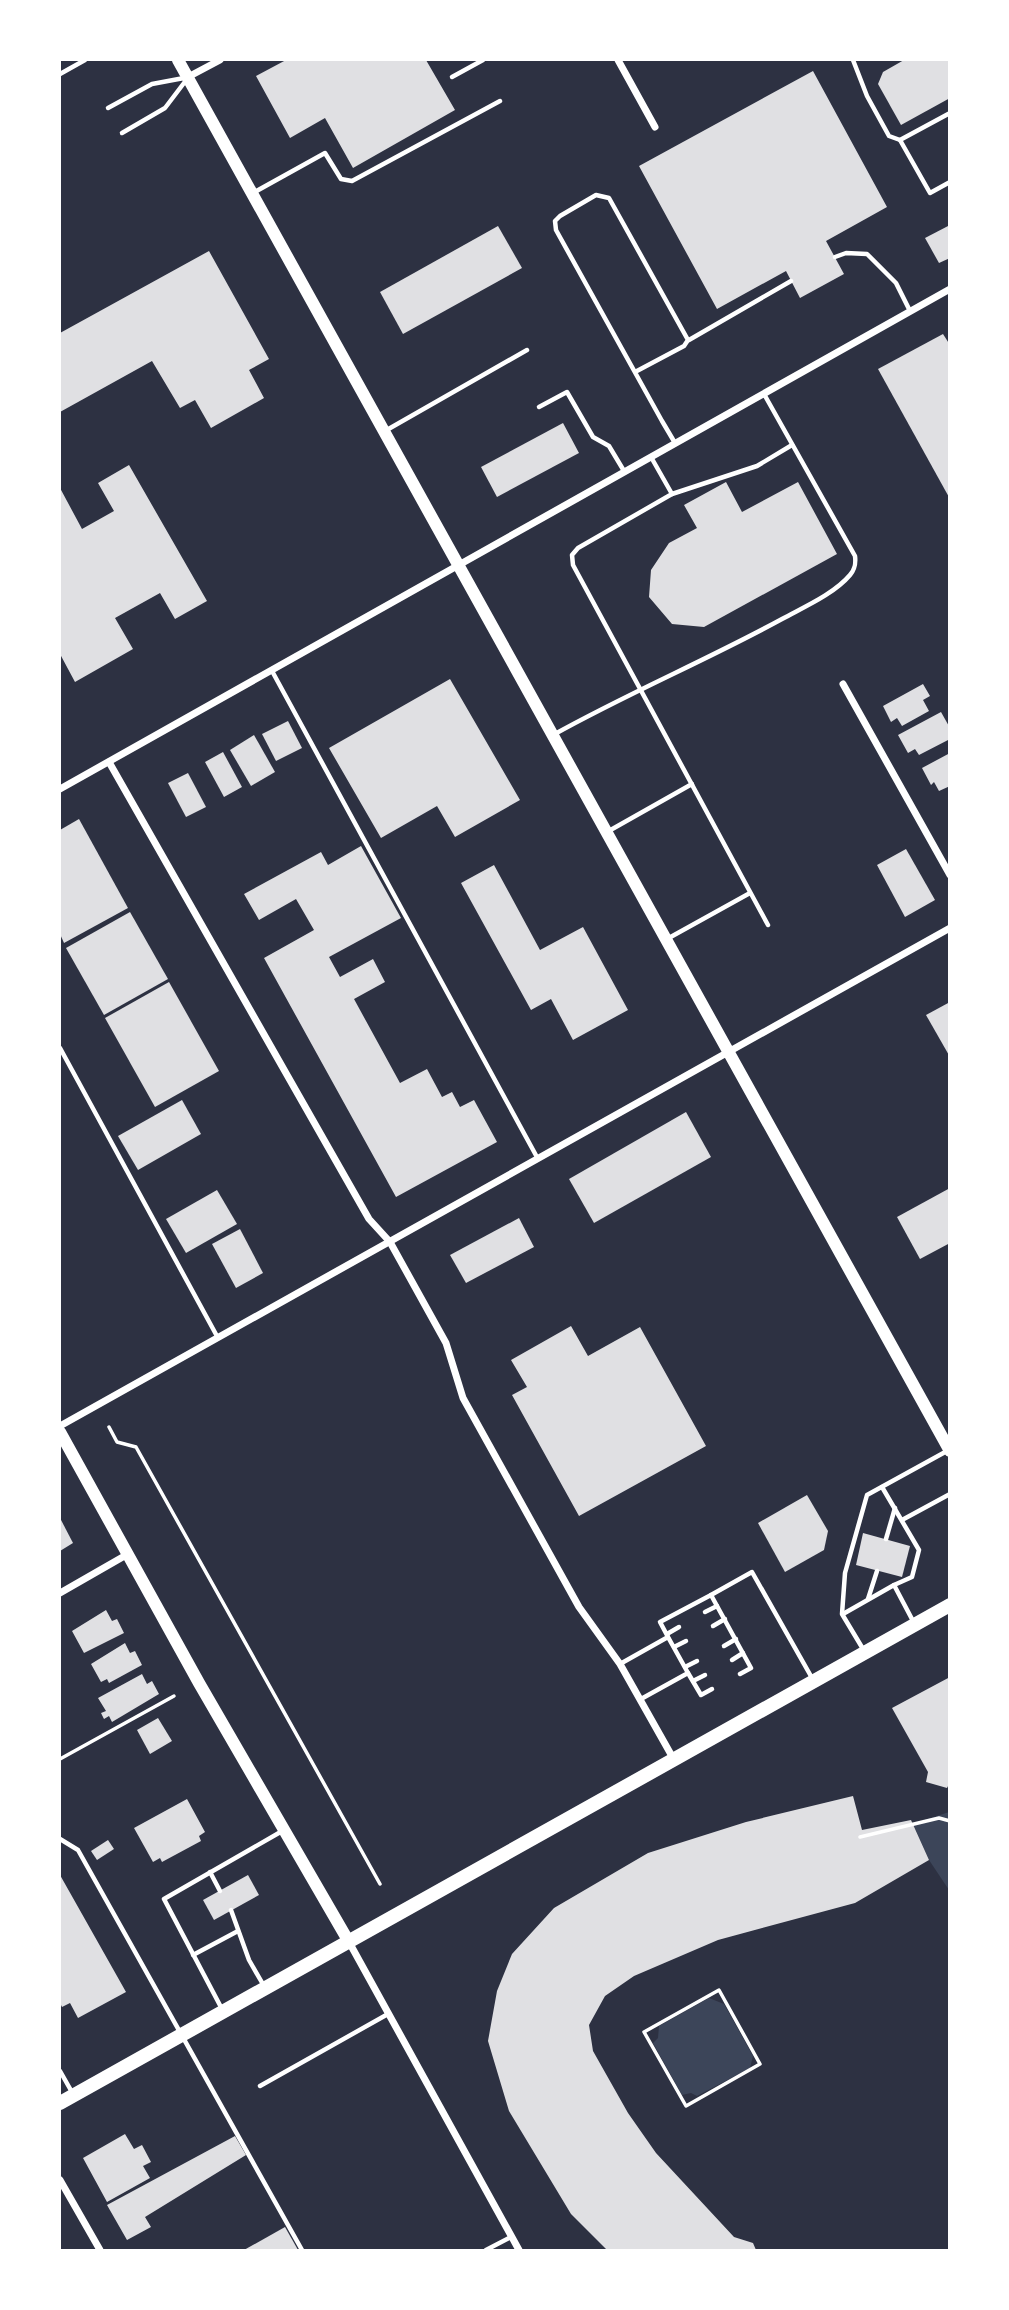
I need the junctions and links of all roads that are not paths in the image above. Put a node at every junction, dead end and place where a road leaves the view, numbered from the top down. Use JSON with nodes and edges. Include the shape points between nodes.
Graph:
{"nodes":[{"id":1,"x":85,"y":60,"type":"edge"},
{"id":2,"x":178,"y":60,"type":"edge"},
{"id":3,"x":220,"y":60,"type":"edge"},
{"id":4,"x":483,"y":60,"type":"edge"},
{"id":5,"x":618,"y":60,"type":"edge"},
{"id":6,"x":853,"y":60,"type":"edge"},
{"id":7,"x":60,"y":74,"type":"edge"},
{"id":8,"x":452,"y":76,"type":"dead end"},
{"id":9,"x":188,"y":77,"type":"junction"},
{"id":10,"x":500,"y":102,"type":"dead end"},
{"id":11,"x":108,"y":108,"type":"dead end"},
{"id":12,"x":950,"y":113,"type":"edge"},
{"id":13,"x":655,"y":127,"type":"dead end"},
{"id":14,"x":122,"y":133,"type":"dead end"},
{"id":15,"x":900,"y":140,"type":"junction"},
{"id":16,"x":950,"y":182,"type":"edge"},
{"id":17,"x":252,"y":193,"type":"junction"},
{"id":18,"x":835,"y":257,"type":"dead end"},
{"id":19,"x":791,"y":281,"type":"dead end"},
{"id":20,"x":950,"y":289,"type":"edge"},
{"id":21,"x":910,"y":312,"type":"junction"},
{"id":22,"x":688,"y":340,"type":"junction"},
{"id":23,"x":527,"y":351,"type":"dead end"},
{"id":24,"x":635,"y":372,"type":"junction"},
{"id":25,"x":764,"y":394,"type":"junction"},
{"id":26,"x":539,"y":407,"type":"dead end"},
{"id":27,"x":385,"y":431,"type":"junction"},
{"id":28,"x":675,"y":443,"type":"junction"},
{"id":29,"x":792,"y":445,"type":"junction"},
{"id":30,"x":651,"y":457,"type":"junction"},
{"id":31,"x":624,"y":472,"type":"junction"},
{"id":32,"x":673,"y":494,"type":"junction"},
{"id":33,"x":459,"y":565,"type":"junction"},
{"id":34,"x":272,"y":671,"type":"junction"},
{"id":35,"x":843,"y":684,"type":"dead end"},
{"id":36,"x":640,"y":688,"type":"junction"},
{"id":37,"x":553,"y":735,"type":"junction"},
{"id":38,"x":109,"y":762,"type":"junction"},
{"id":39,"x":692,"y":784,"type":"junction"},
{"id":40,"x":60,"y":789,"type":"edge"},
{"id":41,"x":606,"y":832,"type":"junction"},
{"id":42,"x":950,"y":875,"type":"edge"},
{"id":43,"x":750,"y":893,"type":"junction"},
{"id":44,"x":768,"y":925,"type":"dead end"},
{"id":45,"x":950,"y":928,"type":"edge"},
{"id":46,"x":666,"y":939,"type":"junction"},
{"id":47,"x":60,"y":1048,"type":"edge"},
{"id":48,"x":728,"y":1052,"type":"junction"},
{"id":49,"x":538,"y":1160,"type":"junction"},
{"id":50,"x":390,"y":1242,"type":"junction"},
{"id":51,"x":218,"y":1338,"type":"junction"},
{"id":52,"x":60,"y":1426,"type":"edge"},
{"id":53,"x":60,"y":1432,"type":"edge"},
{"id":54,"x":949,"y":1450,"type":"edge"},
{"id":55,"x":882,"y":1487,"type":"junction"},
{"id":56,"x":950,"y":1494,"type":"edge"},
{"id":57,"x":895,"y":1508,"type":"junction"},
{"id":58,"x":902,"y":1520,"type":"junction"},
{"id":59,"x":886,"y":1539,"type":"dead end"},
{"id":60,"x":128,"y":1554,"type":"junction"},
{"id":61,"x":877,"y":1571,"type":"dead end"},
{"id":62,"x":894,"y":1585,"type":"junction"},
{"id":63,"x":60,"y":1593,"type":"edge"},
{"id":64,"x":711,"y":1595,"type":"junction"},
{"id":65,"x":868,"y":1600,"type":"junction"},
{"id":66,"x":950,"y":1605,"type":"edge"},
{"id":67,"x":717,"y":1606,"type":"junction"},
{"id":68,"x":705,"y":1612,"type":"dead end"},
{"id":69,"x":842,"y":1614,"type":"junction"},
{"id":70,"x":725,"y":1619,"type":"junction"},
{"id":71,"x":915,"y":1625,"type":"junction"},
{"id":72,"x":713,"y":1626,"type":"dead end"},
{"id":73,"x":679,"y":1627,"type":"dead end"},
{"id":74,"x":667,"y":1635,"type":"junction"},
{"id":75,"x":736,"y":1639,"type":"junction"},
{"id":76,"x":686,"y":1641,"type":"dead end"},
{"id":77,"x":724,"y":1646,"type":"dead end"},
{"id":78,"x":674,"y":1647,"type":"junction"},
{"id":79,"x":743,"y":1653,"type":"junction"},
{"id":80,"x":865,"y":1653,"type":"junction"},
{"id":81,"x":732,"y":1660,"type":"dead end"},
{"id":82,"x":697,"y":1661,"type":"dead end"},
{"id":83,"x":620,"y":1664,"type":"junction"},
{"id":84,"x":685,"y":1667,"type":"junction"},
{"id":85,"x":688,"y":1673,"type":"junction"},
{"id":86,"x":740,"y":1674,"type":"dead end"},
{"id":87,"x":705,"y":1675,"type":"dead end"},
{"id":88,"x":693,"y":1681,"type":"junction"},
{"id":89,"x":814,"y":1682,"type":"junction"},
{"id":90,"x":712,"y":1689,"type":"dead end"},
{"id":91,"x":640,"y":1700,"type":"junction"},
{"id":92,"x":673,"y":1758,"type":"junction"},
{"id":93,"x":285,"y":1830,"type":"junction"},
{"id":94,"x":60,"y":1839,"type":"edge"},
{"id":95,"x":211,"y":1872,"type":"junction"},
{"id":96,"x":220,"y":1891,"type":"dead end"},
{"id":97,"x":231,"y":1910,"type":"dead end"},
{"id":98,"x":239,"y":1931,"type":"junction"},
{"id":99,"x":349,"y":1942,"type":"junction"},
{"id":100,"x":193,"y":1955,"type":"junction"},
{"id":101,"x":265,"y":1988,"type":"junction"},
{"id":102,"x":223,"y":2011,"type":"junction"},
{"id":103,"x":389,"y":2014,"type":"junction"},
{"id":104,"x":179,"y":2035,"type":"junction"},
{"id":105,"x":60,"y":2071,"type":"edge"},
{"id":106,"x":260,"y":2086,"type":"dead end"},
{"id":107,"x":73,"y":2095,"type":"junction"},
{"id":108,"x":60,"y":2103,"type":"edge"},
{"id":109,"x":60,"y":2179,"type":"edge"},
{"id":110,"x":511,"y":2237,"type":"junction"},
{"id":111,"x":100,"y":2250,"type":"edge"},
{"id":112,"x":302,"y":2250,"type":"edge"},
{"id":113,"x":486,"y":2250,"type":"edge"},
{"id":114,"x":519,"y":2250,"type":"edge"}],
"edges":[{"from":1,"to":7,"type":"lane"},
{"from":2,"to":9,"type":"street"},
{"from":3,"to":9,"type":"street"},
{"from":4,"to":8,"type":"lane"},
{"from":5,"to":13,"type":"street"},
{"from":6,"to":15,"type":"lane","via":[[889,136]]},
{"from":9,"to":11,"type":"lane","via":[[152,84]]},
{"from":9,"to":14,"type":"lane","via":[[165,108]]},
{"from":9,"to":17,"type":"street"},
{"from":10,"to":17,"type":"lane","via":[[352,181],[341,178],[325,153]]},
{"from":12,"to":15,"type":"lane"},
{"from":15,"to":16,"type":"lane","via":[[930,193]]},
{"from":17,"to":27,"type":"street"},
{"from":18,"to":21,"type":"lane","via":[[867,254],[896,283]]},
{"from":19,"to":22,"type":"lane"},
{"from":20,"to":21,"type":"street"},
{"from":21,"to":25,"type":"street"},
{"from":22,"to":24,"type":"lane"},
{"from":22,"to":24,"type":"lane","via":[[609,198],[596,195],[559,216],[556,230]]},
{"from":23,"to":27,"type":"lane"},
{"from":24,"to":28,"type":"lane"},
{"from":25,"to":28,"type":"street"},
{"from":25,"to":29,"type":"lane"},
{"from":26,"to":31,"type":"lane","via":[[567,392],[593,437],[609,446]]},
{"from":27,"to":33,"type":"street"},
{"from":28,"to":30,"type":"street"},
{"from":29,"to":32,"type":"lane","via":[[757,466]]},
{"from":29,"to":36,"type":"lane","via":[[855,556],[856,566],[849,577],[814,601]]},
{"from":30,"to":31,"type":"street"},
{"from":30,"to":32,"type":"lane"},
{"from":31,"to":33,"type":"street"},
{"from":32,"to":36,"type":"lane","via":[[572,555],[573,565]]},
{"from":33,"to":34,"type":"street"},
{"from":33,"to":37,"type":"street"},
{"from":34,"to":38,"type":"street"},
{"from":34,"to":49,"type":"lane"},
{"from":35,"to":42,"type":"street"},
{"from":36,"to":37,"type":"lane"},
{"from":36,"to":39,"type":"lane"},
{"from":37,"to":41,"type":"street"},
{"from":38,"to":40,"type":"street"},
{"from":38,"to":50,"type":"street","via":[[369,1219]]},
{"from":39,"to":41,"type":"lane"},
{"from":39,"to":43,"type":"lane"},
{"from":41,"to":46,"type":"street"},
{"from":43,"to":44,"type":"lane"},
{"from":43,"to":46,"type":"lane"},
{"from":45,"to":48,"type":"street"},
{"from":46,"to":48,"type":"street"},
{"from":47,"to":51,"type":"lane"},
{"from":48,"to":49,"type":"street"},
{"from":48,"to":54,"type":"street"},
{"from":49,"to":50,"type":"street"},
{"from":50,"to":51,"type":"street"},
{"from":50,"to":83,"type":"street","via":[[446,1343],[463,1398],[579,1607]]},
{"from":51,"to":52,"type":"street"},
{"from":53,"to":60,"type":"street"},
{"from":54,"to":55,"type":"lane"},
{"from":55,"to":57,"type":"lane"},
{"from":55,"to":69,"type":"lane","via":[[867,1495],[845,1573]]},
{"from":56,"to":58,"type":"lane"},
{"from":57,"to":58,"type":"lane"},
{"from":57,"to":59,"type":"lane"},
{"from":58,"to":62,"type":"lane","via":[[919,1550],[912,1577]]},
{"from":60,"to":63,"type":"street"},
{"from":60,"to":93,"type":"street"},
{"from":61,"to":65,"type":"lane"},
{"from":62,"to":65,"type":"lane"},
{"from":62,"to":71,"type":"lane"},
{"from":64,"to":67,"type":"lane"},
{"from":64,"to":74,"type":"lane","via":[[660,1622]]},
{"from":64,"to":89,"type":"lane","via":[[752,1572]]},
{"from":65,"to":69,"type":"lane"},
{"from":66,"to":71,"type":"main road"},
{"from":67,"to":68,"type":"lane"},
{"from":67,"to":70,"type":"lane"},
{"from":69,"to":80,"type":"lane"},
{"from":70,"to":72,"type":"lane"},
{"from":70,"to":75,"type":"lane"},
{"from":71,"to":80,"type":"main road"},
{"from":73,"to":74,"type":"lane"},
{"from":74,"to":78,"type":"lane"},
{"from":74,"to":83,"type":"lane"},
{"from":75,"to":77,"type":"lane"},
{"from":75,"to":79,"type":"lane"},
{"from":76,"to":78,"type":"lane"},
{"from":78,"to":84,"type":"lane"},
{"from":79,"to":81,"type":"lane"},
{"from":79,"to":86,"type":"lane","via":[[751,1668]]},
{"from":80,"to":89,"type":"main road"},
{"from":82,"to":84,"type":"lane"},
{"from":83,"to":91,"type":"street"},
{"from":84,"to":85,"type":"lane"},
{"from":85,"to":88,"type":"lane"},
{"from":85,"to":91,"type":"lane"},
{"from":87,"to":88,"type":"lane"},
{"from":88,"to":90,"type":"lane","via":[[701,1695]]},
{"from":89,"to":92,"type":"main road"},
{"from":91,"to":92,"type":"street"},
{"from":92,"to":99,"type":"main road"},
{"from":93,"to":95,"type":"lane"},
{"from":93,"to":99,"type":"street"},
{"from":94,"to":104,"type":"lane","via":[[78,1850]]},
{"from":95,"to":96,"type":"lane"},
{"from":95,"to":100,"type":"lane","via":[[164,1899]]},
{"from":97,"to":98,"type":"lane"},
{"from":98,"to":100,"type":"lane"},
{"from":98,"to":101,"type":"lane"},
{"from":99,"to":101,"type":"main road"},
{"from":99,"to":103,"type":"street"},
{"from":100,"to":102,"type":"lane"},
{"from":101,"to":102,"type":"main road"},
{"from":102,"to":104,"type":"main road"},
{"from":103,"to":106,"type":"lane"},
{"from":103,"to":110,"type":"street"},
{"from":104,"to":107,"type":"main road"},
{"from":104,"to":112,"type":"lane"},
{"from":105,"to":107,"type":"lane"},
{"from":107,"to":108,"type":"main road"},
{"from":109,"to":111,"type":"street"},
{"from":110,"to":113,"type":"lane"},
{"from":110,"to":114,"type":"street"}]}
